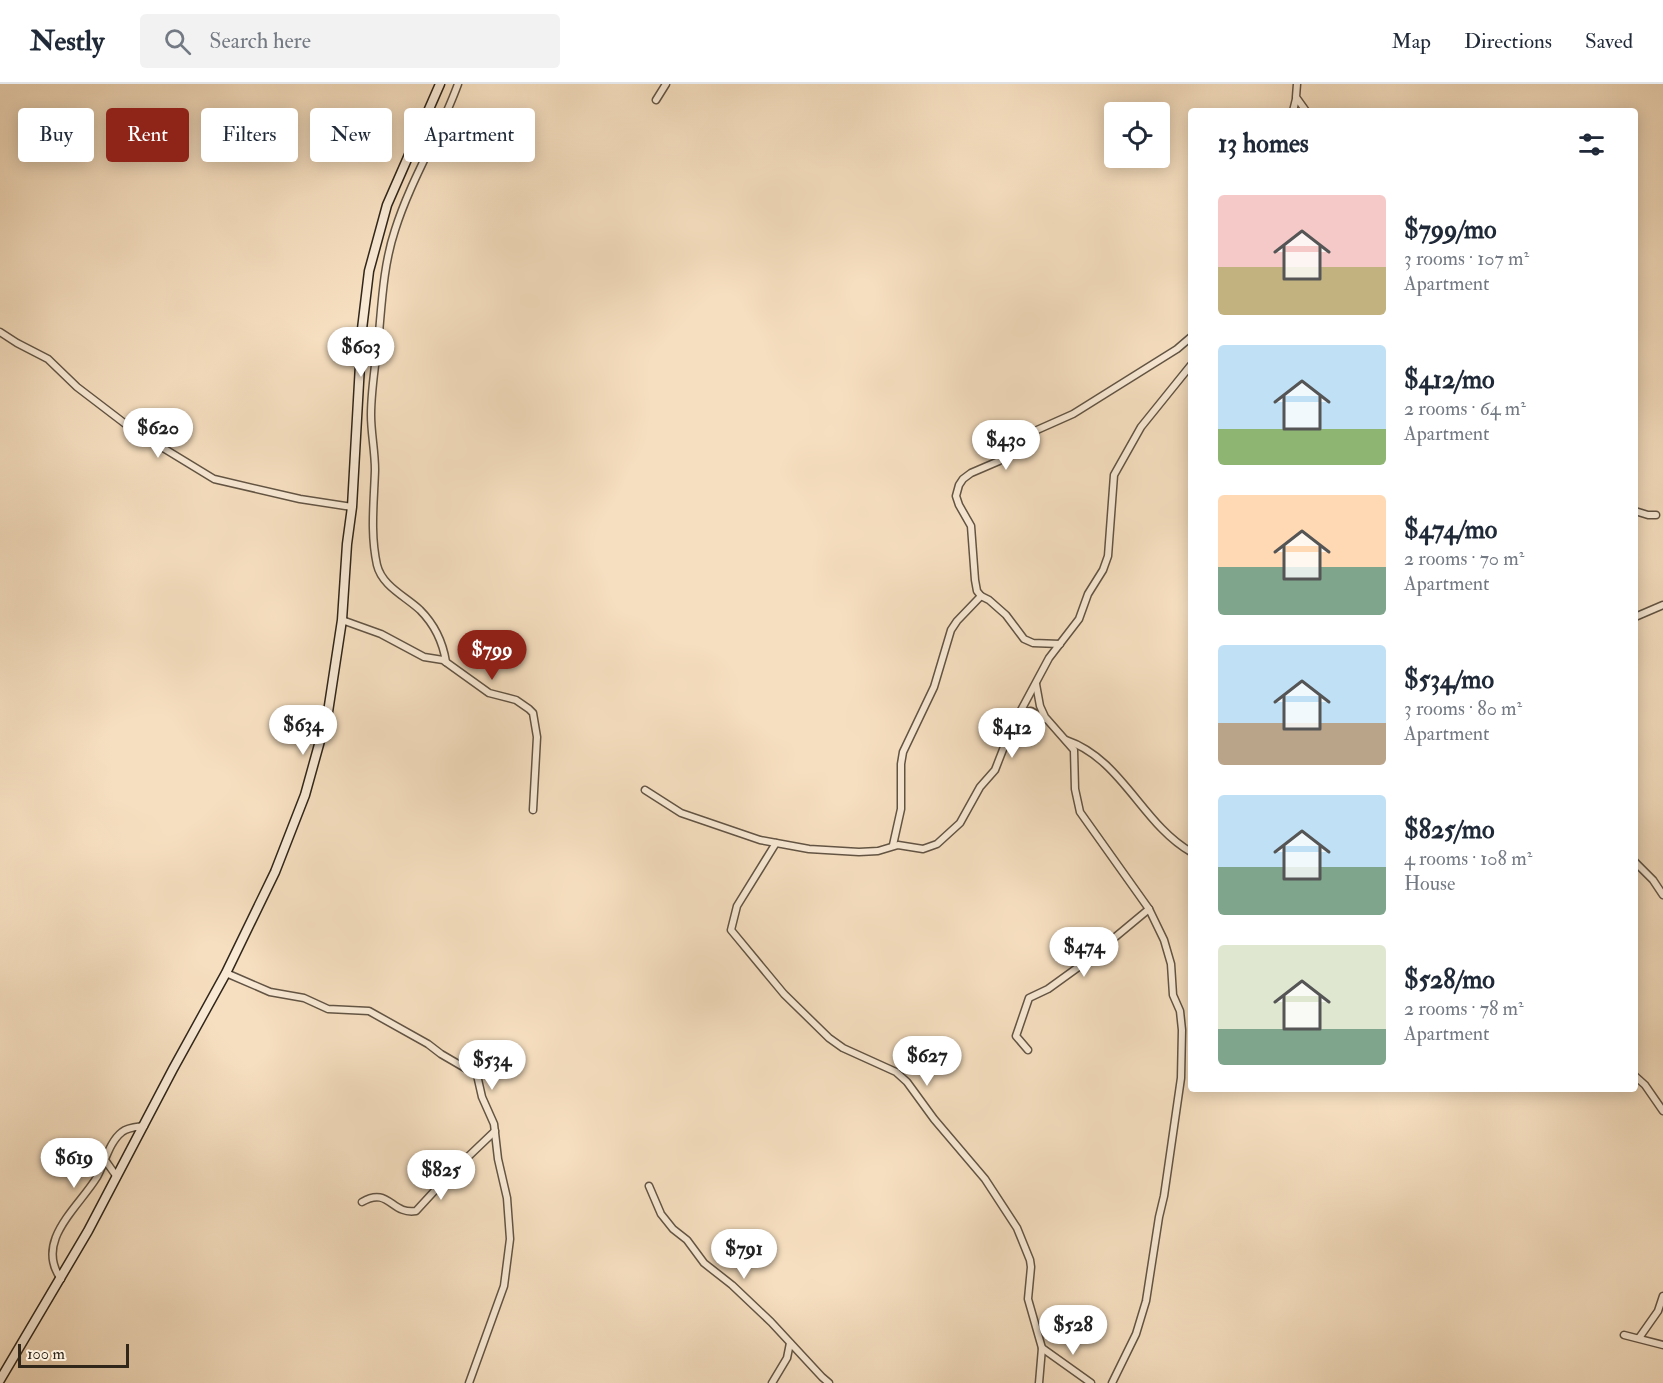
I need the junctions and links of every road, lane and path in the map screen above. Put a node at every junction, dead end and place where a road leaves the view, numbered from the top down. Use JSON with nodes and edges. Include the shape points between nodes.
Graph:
{"nodes":[{"id":1,"x":440,"y":84,"type":"edge"},
{"id":2,"x":458,"y":84,"type":"edge"},
{"id":3,"x":666,"y":84,"type":"edge"},
{"id":4,"x":1297,"y":84,"type":"edge"},
{"id":5,"x":1296,"y":99,"type":"junction"},
{"id":6,"x":656,"y":100,"type":"dead end"},
{"id":7,"x":1294,"y":108,"type":"edge"},
{"id":8,"x":1304,"y":108,"type":"edge"},
{"id":9,"x":0,"y":332,"type":"edge"},
{"id":10,"x":1188,"y":340,"type":"edge"},
{"id":11,"x":1188,"y":369,"type":"edge"},
{"id":12,"x":352,"y":507,"type":"junction"},
{"id":13,"x":1638,"y":512,"type":"edge"},
{"id":14,"x":1656,"y":515,"type":"dead end"},
{"id":15,"x":981,"y":596,"type":"junction"},
{"id":16,"x":1663,"y":605,"type":"edge"},
{"id":17,"x":1638,"y":616,"type":"edge"},
{"id":18,"x":342,"y":620,"type":"junction"},
{"id":19,"x":1060,"y":644,"type":"junction"},
{"id":20,"x":446,"y":662,"type":"junction"},
{"id":21,"x":1036,"y":683,"type":"junction"},
{"id":22,"x":1020,"y":713,"type":"junction"},
{"id":23,"x":1046,"y":719,"type":"junction"},
{"id":24,"x":1065,"y":740,"type":"junction"},
{"id":25,"x":645,"y":790,"type":"dead end"},
{"id":26,"x":533,"y":810,"type":"dead end"},
{"id":27,"x":776,"y":843,"type":"junction"},
{"id":28,"x":893,"y":845,"type":"junction"},
{"id":29,"x":1188,"y":850,"type":"edge"},
{"id":30,"x":1638,"y":865,"type":"edge"},
{"id":31,"x":1663,"y":895,"type":"edge"},
{"id":32,"x":1149,"y":909,"type":"junction"},
{"id":33,"x":226,"y":973,"type":"junction"},
{"id":34,"x":1028,"y":1050,"type":"dead end"},
{"id":35,"x":1638,"y":1079,"type":"edge"},
{"id":36,"x":1663,"y":1111,"type":"edge"},
{"id":37,"x":145,"y":1126,"type":"junction"},
{"id":38,"x":495,"y":1131,"type":"junction"},
{"id":39,"x":105,"y":1160,"type":"junction"},
{"id":40,"x":117,"y":1177,"type":"junction"},
{"id":41,"x":649,"y":1186,"type":"dead end"},
{"id":42,"x":362,"y":1202,"type":"dead end"},
{"id":43,"x":61,"y":1279,"type":"junction"},
{"id":44,"x":1663,"y":1296,"type":"edge"},
{"id":45,"x":1624,"y":1335,"type":"dead end"},
{"id":46,"x":1639,"y":1338,"type":"junction"},
{"id":47,"x":790,"y":1343,"type":"junction"},
{"id":48,"x":1663,"y":1345,"type":"edge"},
{"id":49,"x":1042,"y":1348,"type":"junction"},
{"id":50,"x":0,"y":1380,"type":"edge"},
{"id":51,"x":469,"y":1383,"type":"edge"},
{"id":52,"x":772,"y":1383,"type":"edge"},
{"id":53,"x":830,"y":1383,"type":"edge"},
{"id":54,"x":1039,"y":1383,"type":"edge"},
{"id":55,"x":1091,"y":1383,"type":"edge"},
{"id":56,"x":1112,"y":1383,"type":"edge"}],
"edges":[{"from":1,"to":12,"type":"main road","via":[[387,205],[369,271]]},
{"from":2,"to":20,"type":"street","via":[[409,194],[389,251],[371,408],[377,568],[389,585],[427,618],[442,645]]},
{"from":3,"to":6,"type":"street"},
{"from":4,"to":5,"type":"street"},
{"from":5,"to":7,"type":"street"},
{"from":5,"to":8,"type":"street"},
{"from":9,"to":12,"type":"street","via":[[48,359],[76,387],[132,429],[214,479]]},
{"from":10,"to":15,"type":"street","via":[[1073,414],[1028,434],[999,461],[963,479],[956,496],[971,526],[975,580]]},
{"from":11,"to":19,"type":"street","via":[[1141,427],[1119,465],[1113,484],[1106,564],[1076,624]]},
{"from":12,"to":18,"type":"main road"},
{"from":13,"to":14,"type":"street"},
{"from":15,"to":19,"type":"street","via":[[1006,615],[1024,639]]},
{"from":15,"to":28,"type":"street","via":[[951,630],[934,687],[903,752],[901,809]]},
{"from":16,"to":17,"type":"street"},
{"from":18,"to":20,"type":"street","via":[[381,634],[424,657]]},
{"from":18,"to":33,"type":"main road","via":[[328,712],[305,795],[277,868]]},
{"from":19,"to":21,"type":"street"},
{"from":20,"to":26,"type":"street","via":[[489,693],[516,700],[533,713],[537,737]]},
{"from":21,"to":22,"type":"street"},
{"from":21,"to":23,"type":"street"},
{"from":22,"to":23,"type":"street","via":[[1031,711]]},
{"from":22,"to":28,"type":"street","via":[[995,770],[980,787],[960,823],[929,848]]},
{"from":23,"to":24,"type":"street"},
{"from":24,"to":29,"type":"street","via":[[1083,746],[1096,757],[1139,800],[1160,829]]},
{"from":24,"to":32,"type":"street","via":[[1074,750],[1080,812]]},
{"from":25,"to":27,"type":"street","via":[[681,813]]},
{"from":27,"to":28,"type":"street","via":[[859,852]]},
{"from":27,"to":49,"type":"street","via":[[737,906],[731,930],[784,994],[829,1038],[896,1072],[907,1082],[985,1179],[1017,1228],[1030,1260],[1028,1299]]},
{"from":30,"to":31,"type":"street"},
{"from":32,"to":34,"type":"street","via":[[1084,963],[1029,998],[1016,1036]]},
{"from":32,"to":56,"type":"street","via":[[1164,940],[1171,964],[1173,995],[1180,1011],[1181,1078],[1146,1301],[1136,1334]]},
{"from":33,"to":37,"type":"main road"},
{"from":33,"to":38,"type":"street","via":[[270,992],[304,998],[328,1009],[369,1011],[428,1044],[477,1075]]},
{"from":35,"to":36,"type":"street"},
{"from":37,"to":39,"type":"street","via":[[120,1132]]},
{"from":37,"to":40,"type":"main road"},
{"from":38,"to":42,"type":"street","via":[[416,1211],[404,1212],[378,1196]]},
{"from":38,"to":51,"type":"street","via":[[510,1239],[504,1286]]},
{"from":39,"to":40,"type":"street"},
{"from":39,"to":43,"type":"street","via":[[55,1238],[51,1258]]},
{"from":40,"to":43,"type":"main road"},
{"from":41,"to":47,"type":"street","via":[[661,1214],[673,1228]]},
{"from":43,"to":50,"type":"main road"},
{"from":44,"to":46,"type":"street","via":[[1658,1311]]},
{"from":45,"to":46,"type":"street"},
{"from":46,"to":48,"type":"street"},
{"from":47,"to":52,"type":"street","via":[[788,1358]]},
{"from":47,"to":53,"type":"street"},
{"from":49,"to":54,"type":"street"},
{"from":49,"to":55,"type":"street"}]}
